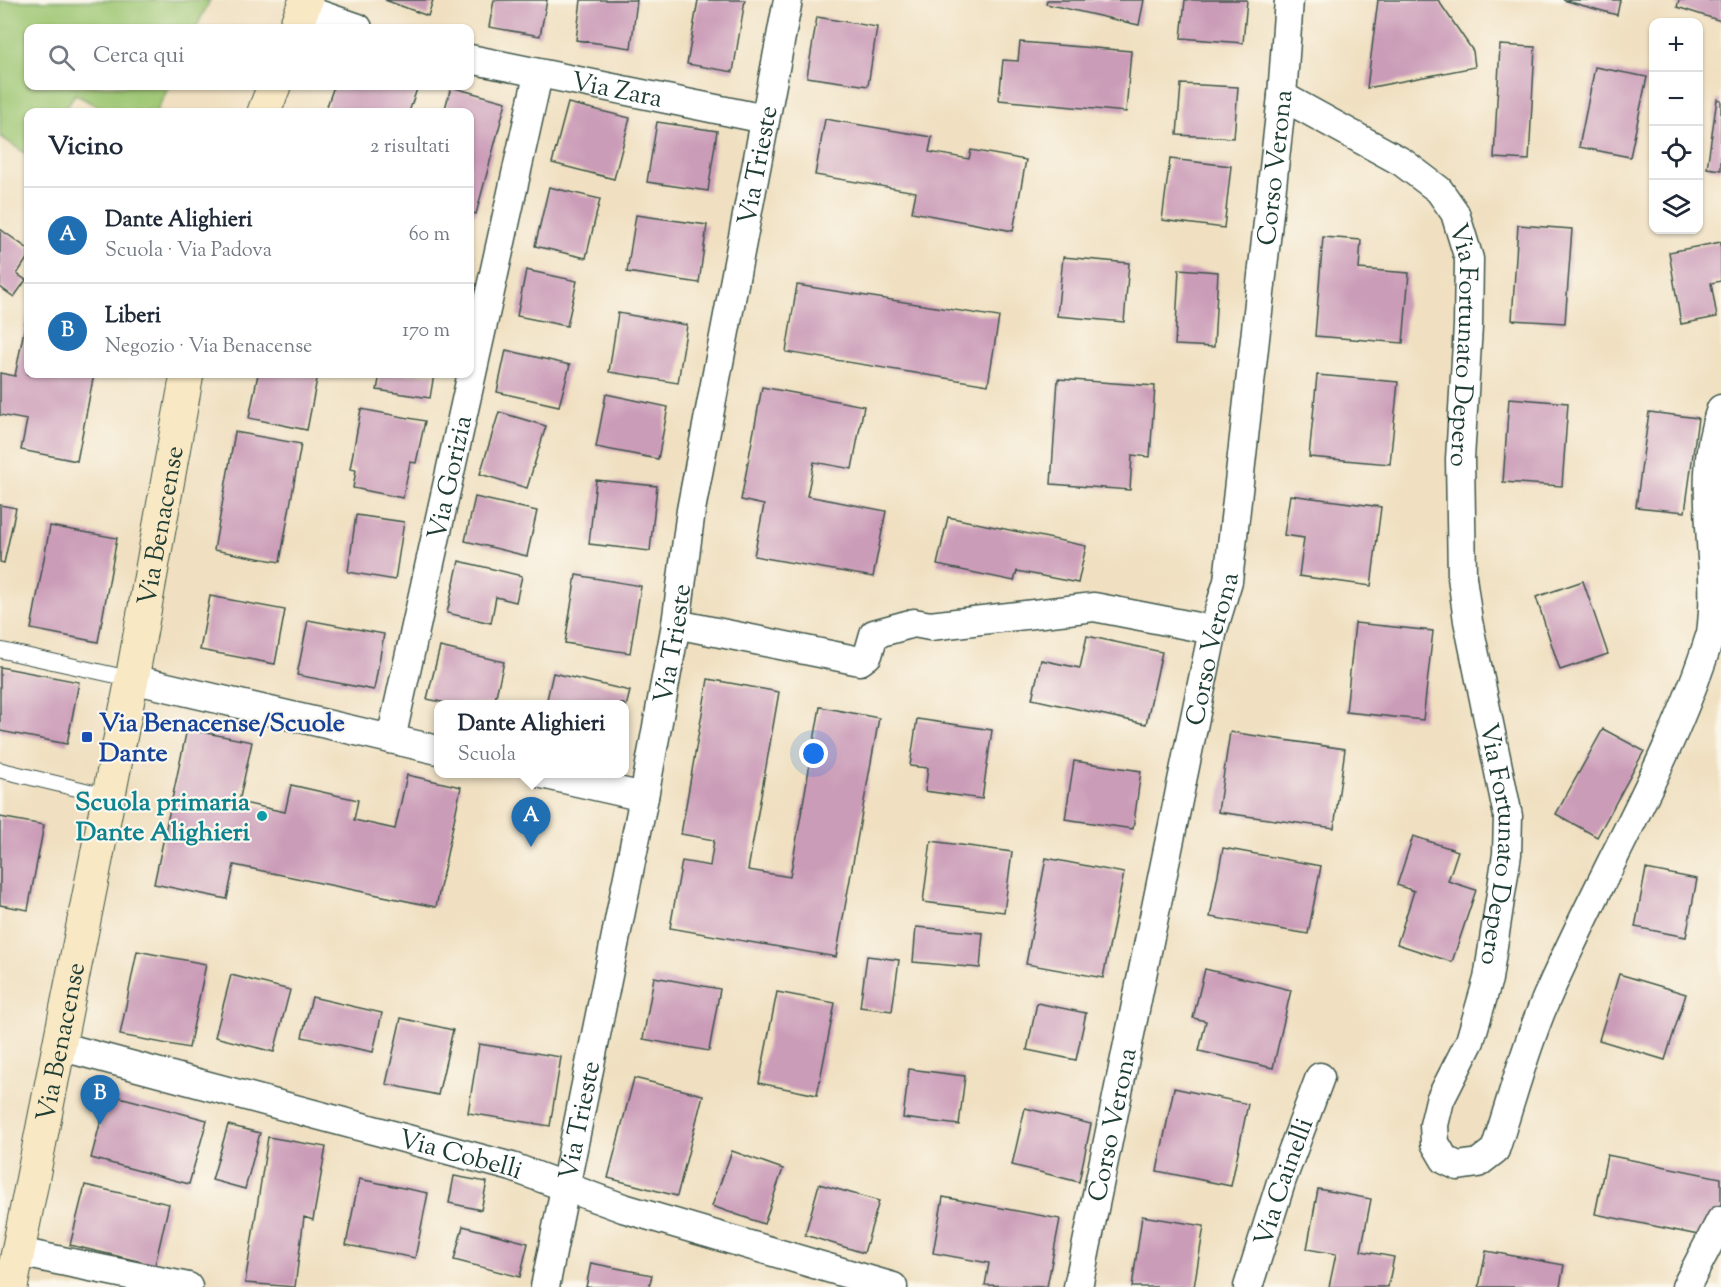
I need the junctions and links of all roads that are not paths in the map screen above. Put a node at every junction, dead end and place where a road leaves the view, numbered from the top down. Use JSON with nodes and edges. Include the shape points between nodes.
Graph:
{"nodes":[{"id":1,"x":788,"y":0,"type":"edge"},
{"id":2,"x":1289,"y":0,"type":"edge"},
{"id":3,"x":301,"y":13,"type":"edge"},
{"id":4,"x":343,"y":24,"type":"edge"},
{"id":5,"x":474,"y":59,"type":"edge"},
{"id":6,"x":538,"y":75,"type":"junction"},
{"id":7,"x":272,"y":90,"type":"edge"},
{"id":8,"x":1282,"y":96,"type":"junction"},
{"id":9,"x":266,"y":108,"type":"edge"},
{"id":10,"x":765,"y":119,"type":"junction"},
{"id":11,"x":474,"y":364,"type":"edge"},
{"id":12,"x":185,"y":378,"type":"edge"},
{"id":13,"x":471,"y":378,"type":"edge"},
{"id":14,"x":1721,"y":409,"type":"edge"},
{"id":15,"x":676,"y":624,"type":"junction"},
{"id":16,"x":1213,"y":630,"type":"junction"},
{"id":17,"x":0,"y":650,"type":"edge"},
{"id":18,"x":132,"y":679,"type":"junction"},
{"id":19,"x":391,"y":739,"type":"junction"},
{"id":20,"x":434,"y":749,"type":"edge"},
{"id":21,"x":0,"y":770,"type":"edge"},
{"id":22,"x":560,"y":778,"type":"edge"},
{"id":23,"x":108,"y":796,"type":"junction"},
{"id":24,"x":644,"y":797,"type":"junction"},
{"id":25,"x":59,"y":1046,"type":"junction"},
{"id":26,"x":1320,"y":1077,"type":"dead end"},
{"id":27,"x":567,"y":1186,"type":"junction"},
{"id":28,"x":1721,"y":1220,"type":"edge"},
{"id":29,"x":18,"y":1252,"type":"junction"},
{"id":30,"x":11,"y":1287,"type":"edge"},
{"id":31,"x":188,"y":1287,"type":"edge"},
{"id":32,"x":545,"y":1287,"type":"edge"},
{"id":33,"x":893,"y":1287,"type":"edge"},
{"id":34,"x":1077,"y":1287,"type":"edge"},
{"id":35,"x":1248,"y":1287,"type":"edge"},
{"id":36,"x":1686,"y":1287,"type":"edge"}],
"edges":[{"from":1,"to":10,"type":"street","name":"Via Trieste"},
{"from":2,"to":8,"type":"street","name":"Corso Verona"},
{"from":3,"to":4,"type":"street"},
{"from":5,"to":6,"type":"street","name":"Via Zara"},
{"from":6,"to":10,"type":"street","name":"Via Zara"},
{"from":6,"to":11,"type":"street","name":"Via Gorizia"},
{"from":7,"to":9,"type":"main road"},
{"from":8,"to":14,"type":"street","name":"Via Fortunato Depero","via":[[1394,157],[1439,190],[1455,213],[1468,259],[1460,459],[1462,577],[1508,816],[1508,854],[1488,979],[1470,1041],[1440,1100],[1434,1125],[1435,1143],[1445,1160],[1458,1166],[1478,1163],[1495,1150],[1543,1006],[1694,683],[1718,603],[1720,574],[1712,456]]},
{"from":8,"to":16,"type":"street","name":"Corso Verona","via":[[1228,581]]},
{"from":10,"to":15,"type":"street","name":"Via Trieste","via":[[691,510]]},
{"from":12,"to":18,"type":"main road","name":"Via Benacense"},
{"from":13,"to":19,"type":"street","name":"Via Gorizia"},
{"from":15,"to":16,"type":"street","via":[[860,661],[868,655],[874,634],[914,623],[930,626],[1094,607]]},
{"from":15,"to":24,"type":"street","name":"Via Trieste"},
{"from":16,"to":34,"type":"street","name":"Corso Verona"},
{"from":17,"to":18,"type":"lane"},
{"from":18,"to":19,"type":"street"},
{"from":18,"to":23,"type":"main road","name":"Via Benacense"},
{"from":19,"to":20,"type":"street"},
{"from":21,"to":23,"type":"lane"},
{"from":22,"to":24,"type":"street"},
{"from":23,"to":25,"type":"main road","name":"Via Benacense"},
{"from":24,"to":27,"type":"street","name":"Via Trieste"},
{"from":25,"to":27,"type":"street","name":"Via Cobelli","via":[[512,1167]]},
{"from":25,"to":29,"type":"main road","name":"Via Benacense"},
{"from":26,"to":35,"type":"street","name":"Via Cainelli"},
{"from":27,"to":32,"type":"street","name":"Via Trieste"},
{"from":27,"to":33,"type":"street","name":"Via Cobelli","via":[[623,1208]]},
{"from":28,"to":36,"type":"street"},
{"from":29,"to":30,"type":"main road","name":"Via Benacense"},
{"from":29,"to":31,"type":"street"}]}
